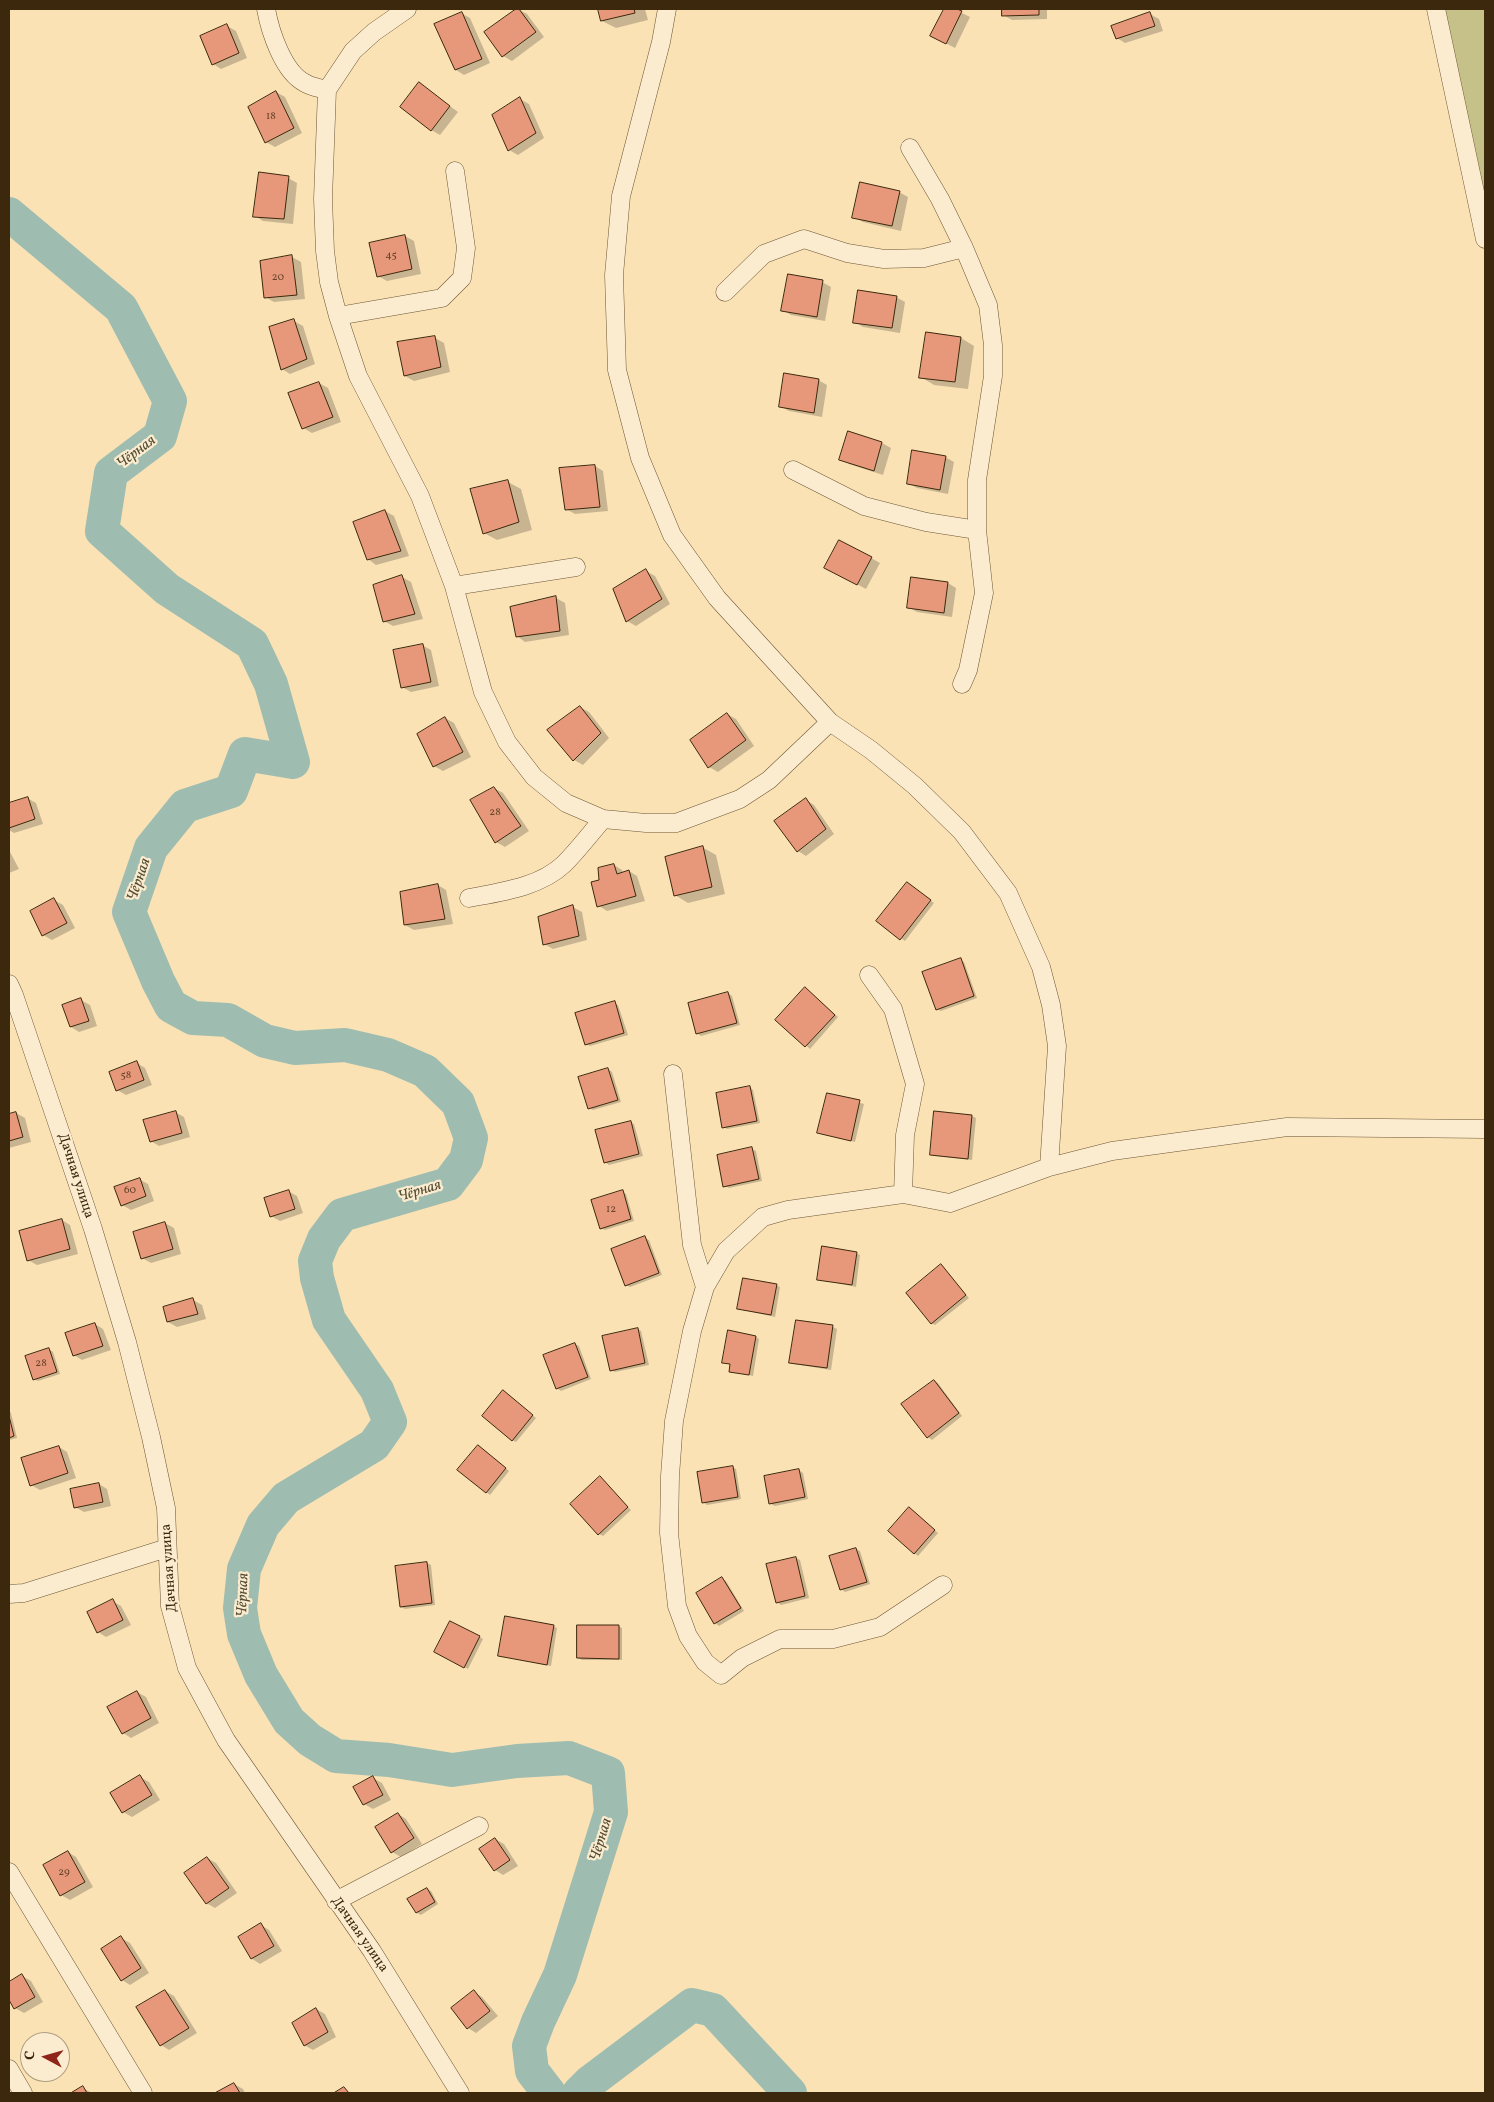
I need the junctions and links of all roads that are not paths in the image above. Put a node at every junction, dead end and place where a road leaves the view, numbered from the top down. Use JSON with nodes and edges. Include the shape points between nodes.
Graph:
{"nodes":[{"id":1,"x":266,"y":9,"type":"edge"},
{"id":2,"x":407,"y":9,"type":"edge"},
{"id":3,"x":666,"y":9,"type":"edge"},
{"id":4,"x":1436,"y":9,"type":"edge"},
{"id":5,"x":327,"y":90,"type":"junction"},
{"id":6,"x":910,"y":148,"type":"dead end"},
{"id":7,"x":455,"y":171,"type":"dead end"},
{"id":8,"x":1485,"y":239,"type":"edge"},
{"id":9,"x":964,"y":248,"type":"junction"},
{"id":10,"x":725,"y":292,"type":"dead end"},
{"id":11,"x":338,"y":316,"type":"junction"},
{"id":12,"x":793,"y":470,"type":"dead end"},
{"id":13,"x":978,"y":530,"type":"junction"},
{"id":14,"x":576,"y":567,"type":"dead end"},
{"id":15,"x":454,"y":586,"type":"junction"},
{"id":16,"x":962,"y":684,"type":"dead end"},
{"id":17,"x":830,"y":722,"type":"junction"},
{"id":18,"x":603,"y":819,"type":"junction"},
{"id":19,"x":469,"y":898,"type":"dead end"},
{"id":20,"x":869,"y":975,"type":"dead end"},
{"id":21,"x":9,"y":984,"type":"edge"},
{"id":22,"x":673,"y":1074,"type":"dead end"},
{"id":23,"x":1485,"y":1129,"type":"edge"},
{"id":24,"x":1049,"y":1167,"type":"junction"},
{"id":25,"x":903,"y":1194,"type":"junction"},
{"id":26,"x":705,"y":1287,"type":"junction"},
{"id":27,"x":167,"y":1548,"type":"junction"},
{"id":28,"x":944,"y":1585,"type":"dead end"},
{"id":29,"x":9,"y":1594,"type":"edge"},
{"id":30,"x":479,"y":1826,"type":"dead end"},
{"id":31,"x":9,"y":1872,"type":"edge"},
{"id":32,"x":336,"y":1901,"type":"junction"},
{"id":33,"x":9,"y":2069,"type":"edge"},
{"id":34,"x":23,"y":2093,"type":"edge"},
{"id":35,"x":143,"y":2093,"type":"edge"},
{"id":36,"x":460,"y":2093,"type":"edge"}],
"edges":[{"from":1,"to":5,"type":"street","via":[[271,35],[290,68],[303,83]]},
{"from":2,"to":5,"type":"street","via":[[353,51]]},
{"from":3,"to":17,"type":"street","via":[[661,42],[621,196],[614,275],[617,370],[640,458],[672,535],[717,598]]},
{"from":4,"to":8,"type":"street"},
{"from":5,"to":11,"type":"street","via":[[323,199],[325,251]]},
{"from":6,"to":9,"type":"street"},
{"from":7,"to":11,"type":"street","via":[[466,248],[462,278],[442,298]]},
{"from":9,"to":10,"type":"street","via":[[924,258],[884,259],[804,239],[764,254]]},
{"from":9,"to":13,"type":"street","via":[[988,305],[993,345],[993,376],[977,480]]},
{"from":11,"to":15,"type":"street","via":[[358,376],[420,496]]},
{"from":12,"to":13,"type":"street","via":[[864,506],[926,522]]},
{"from":13,"to":16,"type":"street","via":[[984,593],[968,670]]},
{"from":14,"to":15,"type":"street"},
{"from":15,"to":18,"type":"street","via":[[483,692],[507,742],[534,777],[566,803]]},
{"from":17,"to":18,"type":"street","via":[[769,780],[740,799],[676,823]]},
{"from":17,"to":24,"type":"street","via":[[915,786],[962,832],[1008,893],[1041,967],[1051,1005],[1056,1046]]},
{"from":18,"to":19,"type":"street","via":[[563,865],[542,878],[509,890]]},
{"from":20,"to":25,"type":"street","via":[[893,1009],[914,1084],[905,1134]]},
{"from":21,"to":27,"type":"street","name":"Дачная улица","via":[[93,1229],[127,1342],[166,1508]]},
{"from":22,"to":26,"type":"street","via":[[692,1244]]},
{"from":23,"to":24,"type":"street","via":[[1287,1127],[1112,1151]]},
{"from":24,"to":25,"type":"street","via":[[950,1203]]},
{"from":25,"to":26,"type":"street","via":[[788,1210],[763,1217],[726,1251]]},
{"from":26,"to":28,"type":"street","via":[[692,1331],[674,1421],[669,1533],[677,1606],[688,1636],[705,1662],[721,1675],[742,1658],[780,1639],[833,1639],[880,1626]]},
{"from":27,"to":29,"type":"street","via":[[24,1593]]},
{"from":27,"to":32,"type":"street","name":"Дачная улица","via":[[170,1606],[187,1668],[226,1740]]},
{"from":30,"to":32,"type":"street"},
{"from":31,"to":35,"type":"street"},
{"from":32,"to":36,"type":"street","name":"Дачная улица","via":[[372,1951]]},
{"from":33,"to":34,"type":"street"}]}
